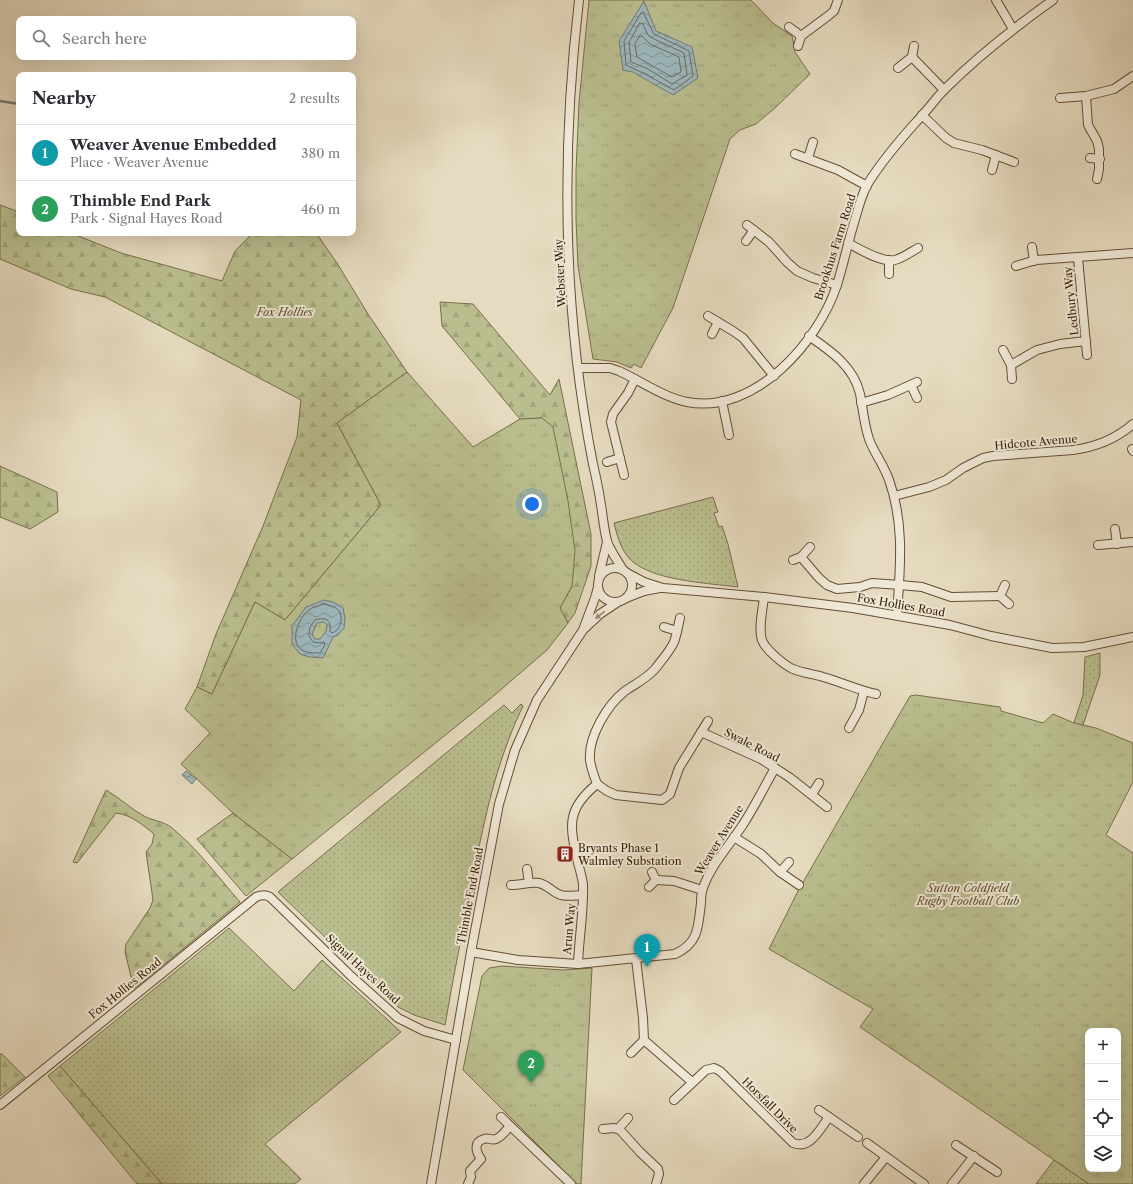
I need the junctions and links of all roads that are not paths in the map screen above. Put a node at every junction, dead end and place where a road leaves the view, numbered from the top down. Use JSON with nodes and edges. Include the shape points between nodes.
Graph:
{"nodes":[{"id":1,"x":579,"y":0,"type":"edge"},
{"id":2,"x":838,"y":0,"type":"edge"},
{"id":3,"x":996,"y":0,"type":"edge"},
{"id":4,"x":1053,"y":0,"type":"edge"},
{"id":5,"x":789,"y":27,"type":"dead end"},
{"id":6,"x":1013,"y":29,"type":"junction"},
{"id":7,"x":801,"y":36,"type":"junction"},
{"id":8,"x":798,"y":46,"type":"dead end"},
{"id":9,"x":914,"y":46,"type":"dead end"},
{"id":10,"x":912,"y":57,"type":"junction"},
{"id":11,"x":898,"y":68,"type":"dead end"},
{"id":12,"x":1133,"y":76,"type":"edge"},
{"id":13,"x":944,"y":90,"type":"junction"},
{"id":14,"x":1086,"y":96,"type":"junction"},
{"id":15,"x":1060,"y":98,"type":"dead end"},
{"id":16,"x":922,"y":115,"type":"junction"},
{"id":17,"x":814,"y":142,"type":"dead end"},
{"id":18,"x":795,"y":154,"type":"dead end"},
{"id":19,"x":996,"y":155,"type":"junction"},
{"id":20,"x":808,"y":158,"type":"junction"},
{"id":21,"x":1090,"y":158,"type":"dead end"},
{"id":22,"x":1100,"y":159,"type":"junction"},
{"id":23,"x":1014,"y":162,"type":"dead end"},
{"id":24,"x":992,"y":170,"type":"dead end"},
{"id":25,"x":1097,"y":178,"type":"dead end"},
{"id":26,"x":867,"y":186,"type":"junction"},
{"id":27,"x":746,"y":241,"type":"dead end"},
{"id":28,"x":848,"y":243,"type":"junction"},
{"id":29,"x":1032,"y":247,"type":"dead end"},
{"id":30,"x":918,"y":248,"type":"dead end"},
{"id":31,"x":1133,"y":253,"type":"edge"},
{"id":32,"x":1078,"y":258,"type":"junction"},
{"id":33,"x":889,"y":260,"type":"junction"},
{"id":34,"x":1034,"y":260,"type":"junction"},
{"id":35,"x":1016,"y":266,"type":"dead end"},
{"id":36,"x":889,"y":274,"type":"dead end"},
{"id":37,"x":837,"y":285,"type":"junction"},
{"id":38,"x":708,"y":316,"type":"dead end"},
{"id":39,"x":718,"y":322,"type":"junction"},
{"id":40,"x":712,"y":334,"type":"dead end"},
{"id":41,"x":809,"y":336,"type":"junction"},
{"id":42,"x":1086,"y":341,"type":"junction"},
{"id":43,"x":1003,"y":350,"type":"dead end"},
{"id":44,"x":1088,"y":356,"type":"dead end"},
{"id":45,"x":1011,"y":365,"type":"junction"},
{"id":46,"x":579,"y":368,"type":"junction"},
{"id":47,"x":774,"y":376,"type":"junction"},
{"id":48,"x":635,"y":378,"type":"junction"},
{"id":49,"x":1012,"y":380,"type":"dead end"},
{"id":50,"x":917,"y":398,"type":"dead end"},
{"id":51,"x":722,"y":402,"type":"junction"},
{"id":52,"x":861,"y":404,"type":"junction"},
{"id":53,"x":1133,"y":424,"type":"edge"},
{"id":54,"x":729,"y":435,"type":"dead end"},
{"id":55,"x":620,"y":458,"type":"junction"},
{"id":56,"x":607,"y":462,"type":"dead end"},
{"id":57,"x":624,"y":474,"type":"dead end"},
{"id":58,"x":894,"y":496,"type":"junction"},
{"id":59,"x":1115,"y":529,"type":"dead end"},
{"id":60,"x":607,"y":542,"type":"junction"},
{"id":61,"x":1133,"y":542,"type":"edge"},
{"id":62,"x":1117,"y":544,"type":"junction"},
{"id":63,"x":1098,"y":545,"type":"dead end"},
{"id":64,"x":810,"y":547,"type":"dead end"},
{"id":65,"x":801,"y":557,"type":"junction"},
{"id":66,"x":793,"y":560,"type":"dead end"},
{"id":67,"x":625,"y":572,"type":"junction"},
{"id":68,"x":598,"y":583,"type":"junction"},
{"id":69,"x":900,"y":585,"type":"junction"},
{"id":70,"x":1005,"y":585,"type":"dead end"},
{"id":71,"x":663,"y":588,"type":"junction"},
{"id":72,"x":1000,"y":596,"type":"junction"},
{"id":73,"x":764,"y":597,"type":"junction"},
{"id":74,"x":623,"y":600,"type":"junction"},
{"id":75,"x":1009,"y":604,"type":"dead end"},
{"id":76,"x":897,"y":616,"type":"junction"},
{"id":77,"x":680,"y":618,"type":"dead end"},
{"id":78,"x":664,"y":627,"type":"dead end"},
{"id":79,"x":583,"y":630,"type":"junction"},
{"id":80,"x":677,"y":631,"type":"junction"},
{"id":81,"x":1133,"y":637,"type":"edge"},
{"id":82,"x":864,"y":691,"type":"junction"},
{"id":83,"x":876,"y":694,"type":"dead end"},
{"id":84,"x":708,"y":721,"type":"dead end"},
{"id":85,"x":849,"y":728,"type":"dead end"},
{"id":86,"x":701,"y":732,"type":"junction"},
{"id":87,"x":774,"y":768,"type":"junction"},
{"id":88,"x":819,"y":783,"type":"dead end"},
{"id":89,"x":597,"y":784,"type":"junction"},
{"id":90,"x":812,"y":794,"type":"junction"},
{"id":91,"x":827,"y":807,"type":"dead end"},
{"id":92,"x":734,"y":837,"type":"junction"},
{"id":93,"x":789,"y":862,"type":"dead end"},
{"id":94,"x":527,"y":869,"type":"dead end"},
{"id":95,"x":780,"y":872,"type":"junction"},
{"id":96,"x":529,"y":883,"type":"junction"},
{"id":97,"x":511,"y":885,"type":"dead end"},
{"id":98,"x":799,"y":885,"type":"dead end"},
{"id":99,"x":649,"y":887,"type":"dead end"},
{"id":100,"x":702,"y":890,"type":"junction"},
{"id":101,"x":267,"y":895,"type":"joint"},
{"id":102,"x":583,"y":895,"type":"junction"},
{"id":103,"x":471,"y":952,"type":"junction"},
{"id":104,"x":636,"y":959,"type":"junction"},
{"id":105,"x":578,"y":964,"type":"junction"},
{"id":106,"x":456,"y":1040,"type":"junction"},
{"id":107,"x":644,"y":1040,"type":"junction"},
{"id":108,"x":631,"y":1053,"type":"dead end"},
{"id":109,"x":692,"y":1082,"type":"junction"},
{"id":110,"x":674,"y":1100,"type":"dead end"},
{"id":111,"x":0,"y":1105,"type":"edge"},
{"id":112,"x":819,"y":1110,"type":"dead end"},
{"id":113,"x":501,"y":1116,"type":"dead end"},
{"id":114,"x":628,"y":1118,"type":"dead end"},
{"id":115,"x":829,"y":1118,"type":"junction"},
{"id":116,"x":510,"y":1126,"type":"junction"},
{"id":117,"x":603,"y":1128,"type":"dead end"},
{"id":118,"x":618,"y":1129,"type":"junction"},
{"id":119,"x":858,"y":1137,"type":"dead end"},
{"id":120,"x":867,"y":1143,"type":"dead end"},
{"id":121,"x":956,"y":1145,"type":"dead end"},
{"id":122,"x":974,"y":1156,"type":"junction"},
{"id":123,"x":886,"y":1157,"type":"junction"},
{"id":124,"x":997,"y":1172,"type":"dead end"},
{"id":125,"x":569,"y":1183,"type":"edge"},
{"id":126,"x":431,"y":1184,"type":"edge"},
{"id":127,"x":468,"y":1184,"type":"edge"},
{"id":128,"x":656,"y":1184,"type":"edge"},
{"id":129,"x":864,"y":1184,"type":"edge"},
{"id":130,"x":924,"y":1184,"type":"edge"},
{"id":131,"x":952,"y":1184,"type":"edge"}],
"edges":[{"from":1,"to":46,"type":"street","name":"Webster Way","via":[[570,102],[568,233]]},
{"from":2,"to":7,"type":"street","via":[[828,16]]},
{"from":3,"to":6,"type":"street"},
{"from":4,"to":6,"type":"street","name":"Brookhus Farm Road"},
{"from":5,"to":7,"type":"street"},
{"from":6,"to":13,"type":"street","name":"Brookhus Farm Road"},
{"from":7,"to":8,"type":"street"},
{"from":9,"to":10,"type":"street"},
{"from":10,"to":11,"type":"street"},
{"from":10,"to":13,"type":"street"},
{"from":12,"to":14,"type":"street","via":[[1114,89]]},
{"from":13,"to":16,"type":"street","name":"Brookhus Farm Road"},
{"from":14,"to":15,"type":"street"},
{"from":14,"to":22,"type":"street","via":[[1088,125],[1097,141]]},
{"from":16,"to":19,"type":"street","via":[[954,143]]},
{"from":16,"to":26,"type":"street","name":"Brookhus Farm Road","via":[[886,157]]},
{"from":17,"to":20,"type":"street"},
{"from":18,"to":20,"type":"street"},
{"from":19,"to":23,"type":"street"},
{"from":19,"to":24,"type":"street"},
{"from":20,"to":26,"type":"street","via":[[838,170]]},
{"from":21,"to":22,"type":"street"},
{"from":22,"to":25,"type":"street"},
{"from":26,"to":28,"type":"street","name":"Brookhus Farm Road"},
{"from":27,"to":37,"type":"street","via":[[751,228],[769,242],[797,271]]},
{"from":28,"to":33,"type":"street"},
{"from":28,"to":37,"type":"street","name":"Brookhus Farm Road"},
{"from":29,"to":34,"type":"street"},
{"from":30,"to":33,"type":"street","via":[[896,260]]},
{"from":31,"to":32,"type":"street"},
{"from":32,"to":34,"type":"street"},
{"from":32,"to":42,"type":"street","name":"Ledbury Way"},
{"from":33,"to":36,"type":"street"},
{"from":34,"to":35,"type":"street"},
{"from":37,"to":41,"type":"street","name":"Brookhus Farm Road","via":[[828,307]]},
{"from":38,"to":39,"type":"street"},
{"from":39,"to":40,"type":"street"},
{"from":39,"to":47,"type":"street","via":[[743,338]]},
{"from":41,"to":47,"type":"street","name":"Brookhus Farm Road","via":[[790,362]]},
{"from":41,"to":52,"type":"street","via":[[833,353],[850,371]]},
{"from":42,"to":44,"type":"street","name":"Ledbury Way"},
{"from":42,"to":45,"type":"street","name":"Ledbury Way","via":[[1037,350]]},
{"from":43,"to":45,"type":"street"},
{"from":45,"to":49,"type":"street"},
{"from":46,"to":48,"type":"street","name":"Brookhus Farm Road","via":[[610,368]]},
{"from":46,"to":60,"type":"street","name":"Webster Way"},
{"from":47,"to":51,"type":"street","name":"Brookhus Farm Road","via":[[758,387]]},
{"from":48,"to":51,"type":"street","name":"Brookhus Farm Road","via":[[674,398],[688,402]]},
{"from":48,"to":55,"type":"street","via":[[613,414],[611,422]]},
{"from":50,"to":52,"type":"street","via":[[914,384]]},
{"from":51,"to":54,"type":"street"},
{"from":52,"to":58,"type":"street","via":[[870,440]]},
{"from":53,"to":58,"type":"street","name":"Hidcote Avenue","via":[[1119,435],[1086,449],[983,458],[946,480]]},
{"from":55,"to":56,"type":"street"},
{"from":55,"to":57,"type":"street"},
{"from":58,"to":69,"type":"street","via":[[901,542]]},
{"from":59,"to":62,"type":"street"},
{"from":60,"to":67,"type":"street","name":"Webster Way"},
{"from":60,"to":68,"type":"street","name":"Webster Way"},
{"from":61,"to":62,"type":"street"},
{"from":62,"to":63,"type":"street"},
{"from":64,"to":65,"type":"street"},
{"from":65,"to":66,"type":"street"},
{"from":65,"to":69,"type":"street","via":[[819,578],[837,589],[872,583]]},
{"from":67,"to":68,"type":"street","via":[[611,568],[604,572]]},
{"from":67,"to":71,"type":"street","name":"Fox Hollies Road"},
{"from":67,"to":74,"type":"street","via":[[631,579],[632,586],[630,593]]},
{"from":68,"to":74,"type":"street","via":[[601,595],[606,600]]},
{"from":68,"to":79,"type":"street","name":"Thimble End Road"},
{"from":69,"to":72,"type":"street","via":[[922,587],[951,597]]},
{"from":69,"to":76,"type":"street"},
{"from":70,"to":72,"type":"street"},
{"from":71,"to":73,"type":"street","name":"Fox Hollies Road"},
{"from":71,"to":74,"type":"street","name":"Fox Hollies Road","via":[[644,591]]},
{"from":72,"to":75,"type":"street"},
{"from":73,"to":76,"type":"street","name":"Fox Hollies Road"},
{"from":73,"to":82,"type":"street","via":[[760,634],[766,646],[777,657],[795,670]]},
{"from":74,"to":79,"type":"street","name":"Thimble End Road","one_way":true,"via":[[600,614]]},
{"from":76,"to":81,"type":"street","name":"Fox Hollies Road","via":[[1052,648],[1084,647]]},
{"from":77,"to":80,"type":"street"},
{"from":78,"to":80,"type":"street"},
{"from":79,"to":103,"type":"street","name":"Thimble End Road","via":[[537,700],[515,750],[498,804]]},
{"from":80,"to":89,"type":"street","via":[[672,646],[654,670],[624,692],[604,714],[596,732],[590,757]]},
{"from":82,"to":83,"type":"street"},
{"from":82,"to":85,"type":"street","via":[[859,710]]},
{"from":84,"to":86,"type":"street"},
{"from":86,"to":87,"type":"street","name":"Swale Road","via":[[761,759]]},
{"from":86,"to":89,"type":"street","via":[[679,768],[670,794],[662,800],[616,795]]},
{"from":87,"to":90,"type":"street","name":"Swale Road"},
{"from":87,"to":92,"type":"street","name":"Weaver Avenue"},
{"from":88,"to":90,"type":"street"},
{"from":89,"to":102,"type":"street","name":"Arun Way","via":[[584,794],[572,818],[573,842],[583,883]]},
{"from":90,"to":91,"type":"street","name":"Swale Road"},
{"from":92,"to":95,"type":"street","via":[[761,854]]},
{"from":92,"to":100,"type":"street","name":"Weaver Avenue","via":[[709,874]]},
{"from":93,"to":95,"type":"street"},
{"from":94,"to":96,"type":"street"},
{"from":95,"to":98,"type":"street"},
{"from":96,"to":97,"type":"street","name":"Arun Way"},
{"from":96,"to":102,"type":"street","name":"Arun Way","via":[[548,886],[561,895]]},
{"from":99,"to":100,"type":"street","via":[[654,876]]},
{"from":100,"to":104,"type":"street","name":"Weaver Avenue","via":[[698,927],[689,946],[674,954]]},
{"from":101,"to":106,"type":"street","name":"Signal Hayes Road","via":[[398,1018],[424,1031]]},
{"from":101,"to":111,"type":"street","name":"Fox Hollies Road","via":[[256,897]]},
{"from":102,"to":105,"type":"street","name":"Arun Way"},
{"from":103,"to":105,"type":"street","name":"Weaver Avenue","via":[[518,960]]},
{"from":103,"to":106,"type":"street","name":"Thimble End Road"},
{"from":104,"to":105,"type":"street","name":"Weaver Avenue"},
{"from":104,"to":107,"type":"street"},
{"from":106,"to":126,"type":"street","name":"Thimble End Road"},
{"from":107,"to":108,"type":"street"},
{"from":107,"to":109,"type":"street"},
{"from":109,"to":110,"type":"street","name":"Horsfall Drive"},
{"from":109,"to":115,"type":"street","name":"Horsfall Drive","via":[[706,1070],[714,1068],[720,1071],[797,1145],[803,1145],[812,1139]]},
{"from":112,"to":115,"type":"street"},
{"from":113,"to":116,"type":"street"},
{"from":114,"to":118,"type":"street"},
{"from":115,"to":119,"type":"street"},
{"from":116,"to":125,"type":"street"},
{"from":116,"to":127,"type":"street","via":[[494,1140],[484,1138],[479,1141],[476,1146],[481,1159],[470,1171]]},
{"from":117,"to":118,"type":"street"},
{"from":118,"to":128,"type":"street","via":[[658,1169]]},
{"from":120,"to":123,"type":"street"},
{"from":121,"to":122,"type":"street"},
{"from":122,"to":124,"type":"street"},
{"from":122,"to":131,"type":"street"},
{"from":123,"to":129,"type":"street"},
{"from":123,"to":130,"type":"street"}]}
